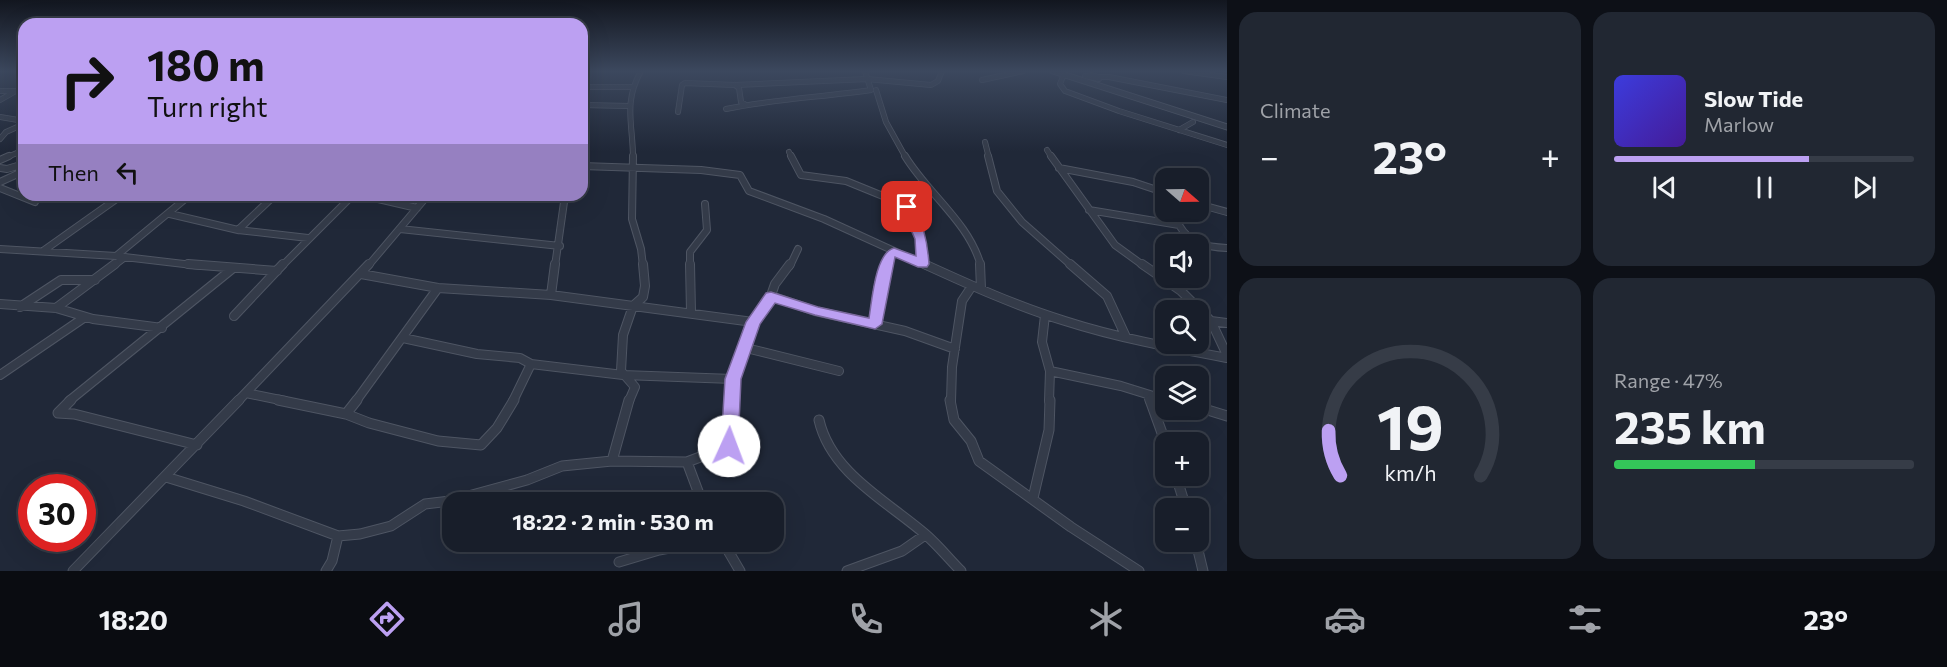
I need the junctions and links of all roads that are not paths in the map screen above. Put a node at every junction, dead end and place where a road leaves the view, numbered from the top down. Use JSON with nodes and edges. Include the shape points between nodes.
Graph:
{"nodes":[{"id":1,"x":631,"y":98,"type":"edge"},
{"id":2,"x":681,"y":98,"type":"edge"},
{"id":3,"x":740,"y":98,"type":"edge"},
{"id":4,"x":803,"y":98,"type":"edge"},
{"id":5,"x":880,"y":98,"type":"edge"},
{"id":6,"x":1084,"y":98,"type":"edge"},
{"id":7,"x":1140,"y":98,"type":"edge"},
{"id":8,"x":747,"y":104,"type":"junction"},
{"id":9,"x":588,"y":105,"type":"edge"},
{"id":10,"x":630,"y":106,"type":"junction"},
{"id":11,"x":726,"y":109,"type":"dead end"},
{"id":12,"x":678,"y":112,"type":"dead end"},
{"id":13,"x":0,"y":117,"type":"edge"},
{"id":14,"x":18,"y":121,"type":"edge"},
{"id":15,"x":1193,"y":122,"type":"dead end"},
{"id":16,"x":18,"y":125,"type":"edge"},
{"id":17,"x":1227,"y":127,"type":"edge"},
{"id":18,"x":1179,"y":130,"type":"junction"},
{"id":19,"x":0,"y":139,"type":"edge"},
{"id":20,"x":985,"y":142,"type":"dead end"},
{"id":21,"x":1227,"y":145,"type":"edge"},
{"id":22,"x":1047,"y":150,"type":"dead end"},
{"id":23,"x":18,"y":152,"type":"edge"},
{"id":24,"x":789,"y":152,"type":"dead end"},
{"id":25,"x":0,"y":154,"type":"edge"},
{"id":26,"x":13,"y":154,"type":"junction"},
{"id":27,"x":0,"y":160,"type":"edge"},
{"id":28,"x":18,"y":166,"type":"edge"},
{"id":29,"x":588,"y":166,"type":"edge"},
{"id":30,"x":0,"y":168,"type":"edge"},
{"id":31,"x":1059,"y":168,"type":"junction"},
{"id":32,"x":633,"y":170,"type":"junction"},
{"id":33,"x":18,"y":174,"type":"edge"},
{"id":34,"x":0,"y":182,"type":"edge"},
{"id":35,"x":0,"y":188,"type":"edge"},
{"id":36,"x":1155,"y":190,"type":"edge"},
{"id":37,"x":18,"y":195,"type":"edge"},
{"id":38,"x":114,"y":201,"type":"edge"},
{"id":39,"x":184,"y":201,"type":"edge"},
{"id":40,"x":269,"y":201,"type":"edge"},
{"id":41,"x":347,"y":201,"type":"edge"},
{"id":42,"x":387,"y":201,"type":"edge"},
{"id":43,"x":423,"y":201,"type":"edge"},
{"id":44,"x":564,"y":201,"type":"edge"},
{"id":45,"x":705,"y":204,"type":"dead end"},
{"id":46,"x":1209,"y":207,"type":"edge"},
{"id":47,"x":417,"y":208,"type":"junction"},
{"id":48,"x":1089,"y":210,"type":"junction"},
{"id":49,"x":1227,"y":212,"type":"edge"},
{"id":50,"x":170,"y":214,"type":"junction"},
{"id":51,"x":400,"y":229,"type":"junction"},
{"id":52,"x":238,"y":230,"type":"junction"},
{"id":53,"x":308,"y":238,"type":"junction"},
{"id":54,"x":560,"y":246,"type":"junction"},
{"id":55,"x":1227,"y":248,"type":"edge"},
{"id":56,"x":0,"y":249,"type":"edge"},
{"id":57,"x":798,"y":249,"type":"dead end"},
{"id":58,"x":43,"y":251,"type":"junction"},
{"id":59,"x":894,"y":251,"type":"junction"},
{"id":60,"x":116,"y":256,"type":"junction"},
{"id":61,"x":125,"y":257,"type":"junction"},
{"id":62,"x":923,"y":264,"type":"junction"},
{"id":63,"x":232,"y":269,"type":"junction"},
{"id":64,"x":276,"y":271,"type":"junction"},
{"id":65,"x":361,"y":274,"type":"junction"},
{"id":66,"x":94,"y":280,"type":"junction"},
{"id":67,"x":972,"y":286,"type":"junction"},
{"id":68,"x":438,"y":288,"type":"junction"},
{"id":69,"x":981,"y":290,"type":"junction"},
{"id":70,"x":551,"y":295,"type":"junction"},
{"id":71,"x":771,"y":296,"type":"junction"},
{"id":72,"x":0,"y":304,"type":"edge"},
{"id":73,"x":11,"y":306,"type":"junction"},
{"id":74,"x":633,"y":306,"type":"junction"},
{"id":75,"x":20,"y":307,"type":"junction"},
{"id":76,"x":56,"y":308,"type":"junction"},
{"id":77,"x":0,"y":309,"type":"edge"},
{"id":78,"x":691,"y":312,"type":"junction"},
{"id":79,"x":1045,"y":315,"type":"junction"},
{"id":80,"x":234,"y":316,"type":"dead end"},
{"id":81,"x":86,"y":317,"type":"junction"},
{"id":82,"x":1211,"y":321,"type":"junction"},
{"id":83,"x":753,"y":322,"type":"junction"},
{"id":84,"x":1227,"y":323,"type":"edge"},
{"id":85,"x":875,"y":324,"type":"junction"},
{"id":86,"x":162,"y":328,"type":"junction"},
{"id":87,"x":1126,"y":337,"type":"junction"},
{"id":88,"x":403,"y":338,"type":"junction"},
{"id":89,"x":742,"y":347,"type":"junction"},
{"id":90,"x":956,"y":349,"type":"junction"},
{"id":91,"x":1227,"y":357,"type":"edge"},
{"id":92,"x":531,"y":364,"type":"junction"},
{"id":93,"x":839,"y":371,"type":"dead end"},
{"id":94,"x":1050,"y":371,"type":"junction"},
{"id":95,"x":0,"y":375,"type":"edge"},
{"id":96,"x":623,"y":375,"type":"junction"},
{"id":97,"x":733,"y":379,"type":"junction"},
{"id":98,"x":246,"y":393,"type":"junction"},
{"id":99,"x":1148,"y":395,"type":"junction"},
{"id":100,"x":1155,"y":397,"type":"edge"},
{"id":101,"x":1209,"y":410,"type":"edge"},
{"id":102,"x":346,"y":414,"type":"junction"},
{"id":103,"x":1227,"y":416,"type":"edge"},
{"id":104,"x":819,"y":420,"type":"dead end"},
{"id":105,"x":1162,"y":432,"type":"edge"},
{"id":106,"x":197,"y":445,"type":"junction"},
{"id":107,"x":612,"y":461,"type":"junction"},
{"id":108,"x":687,"y":462,"type":"junction"},
{"id":109,"x":166,"y":477,"type":"junction"},
{"id":110,"x":698,"y":492,"type":"edge"},
{"id":111,"x":1033,"y":498,"type":"junction"},
{"id":112,"x":925,"y":535,"type":"junction"},
{"id":113,"x":338,"y":536,"type":"junction"},
{"id":114,"x":652,"y":552,"type":"edge"},
{"id":115,"x":729,"y":552,"type":"edge"},
{"id":116,"x":1198,"y":552,"type":"edge"},
{"id":117,"x":619,"y":562,"type":"dead end"},
{"id":118,"x":73,"y":571,"type":"edge"},
{"id":119,"x":326,"y":571,"type":"edge"},
{"id":120,"x":740,"y":571,"type":"edge"},
{"id":121,"x":848,"y":571,"type":"edge"},
{"id":122,"x":961,"y":571,"type":"edge"},
{"id":123,"x":1139,"y":571,"type":"edge"},
{"id":124,"x":1203,"y":571,"type":"edge"}],
"edges":[{"from":1,"to":10,"type":"street"},
{"from":2,"to":12,"type":"street"},
{"from":3,"to":8,"type":"street"},
{"from":4,"to":8,"type":"street"},
{"from":5,"to":69,"type":"street","via":[[884,116],[912,168],[978,254],[983,277]]},
{"from":6,"to":18,"type":"street"},
{"from":7,"to":17,"type":"street"},
{"from":8,"to":11,"type":"street"},
{"from":9,"to":10,"type":"street"},
{"from":10,"to":32,"type":"street"},
{"from":13,"to":14,"type":"street"},
{"from":15,"to":18,"type":"street"},
{"from":16,"to":19,"type":"street"},
{"from":18,"to":21,"type":"street"},
{"from":20,"to":87,"type":"street","via":[[997,191],[1022,222],[1107,296]]},
{"from":22,"to":31,"type":"street"},
{"from":23,"to":26,"type":"street"},
{"from":24,"to":62,"type":"street","via":[[801,175],[846,181],[906,205],[921,239]]},
{"from":25,"to":26,"type":"street"},
{"from":26,"to":27,"type":"street"},
{"from":28,"to":30,"type":"street"},
{"from":29,"to":32,"type":"street"},
{"from":31,"to":36,"type":"street"},
{"from":31,"to":48,"type":"street"},
{"from":32,"to":59,"type":"street","via":[[740,175],[749,191],[779,200]]},
{"from":32,"to":74,"type":"street","via":[[632,219],[641,249],[645,286],[643,297]]},
{"from":33,"to":34,"type":"street"},
{"from":35,"to":37,"type":"street"},
{"from":38,"to":58,"type":"street"},
{"from":39,"to":50,"type":"street"},
{"from":40,"to":52,"type":"street"},
{"from":41,"to":53,"type":"street"},
{"from":42,"to":47,"type":"street"},
{"from":43,"to":47,"type":"street"},
{"from":44,"to":54,"type":"street"},
{"from":45,"to":78,"type":"street","via":[[706,230],[690,252]]},
{"from":46,"to":49,"type":"street"},
{"from":47,"to":51,"type":"street"},
{"from":48,"to":55,"type":"street","via":[[1179,225],[1194,243]]},
{"from":48,"to":82,"type":"street","via":[[1115,245],[1181,291]]},
{"from":50,"to":52,"type":"street"},
{"from":50,"to":60,"type":"street"},
{"from":51,"to":54,"type":"street"},
{"from":51,"to":65,"type":"street"},
{"from":52,"to":53,"type":"street"},
{"from":53,"to":64,"type":"street"},
{"from":54,"to":70,"type":"street"},
{"from":56,"to":58,"type":"street"},
{"from":57,"to":71,"type":"street"},
{"from":58,"to":60,"type":"street"},
{"from":59,"to":62,"type":"street"},
{"from":59,"to":85,"type":"street","via":[[885,269]]},
{"from":60,"to":61,"type":"street"},
{"from":61,"to":63,"type":"street"},
{"from":61,"to":66,"type":"street"},
{"from":62,"to":67,"type":"street"},
{"from":63,"to":64,"type":"street"},
{"from":63,"to":86,"type":"street"},
{"from":64,"to":80,"type":"street"},
{"from":65,"to":68,"type":"street"},
{"from":65,"to":98,"type":"street"},
{"from":66,"to":75,"type":"street","via":[[61,280]]},
{"from":66,"to":76,"type":"street"},
{"from":67,"to":69,"type":"street"},
{"from":67,"to":90,"type":"street","via":[[962,301]]},
{"from":68,"to":70,"type":"street"},
{"from":68,"to":88,"type":"street"},
{"from":69,"to":79,"type":"street"},
{"from":70,"to":74,"type":"street"},
{"from":71,"to":83,"type":"street"},
{"from":71,"to":85,"type":"street","via":[[815,311]]},
{"from":72,"to":73,"type":"street"},
{"from":73,"to":75,"type":"street"},
{"from":73,"to":77,"type":"street"},
{"from":74,"to":78,"type":"street"},
{"from":74,"to":96,"type":"street","via":[[623,335]]},
{"from":75,"to":76,"type":"street"},
{"from":76,"to":81,"type":"street"},
{"from":78,"to":83,"type":"street"},
{"from":79,"to":87,"type":"street"},
{"from":79,"to":94,"type":"street","via":[[1042,342]]},
{"from":81,"to":86,"type":"street"},
{"from":81,"to":95,"type":"street"},
{"from":82,"to":84,"type":"street"},
{"from":82,"to":91,"type":"street"},
{"from":83,"to":89,"type":"street"},
{"from":85,"to":90,"type":"street"},
{"from":86,"to":106,"type":"street","via":[[58,413]]},
{"from":87,"to":91,"type":"street"},
{"from":88,"to":92,"type":"street","via":[[477,354],[520,358]]},
{"from":88,"to":102,"type":"street"},
{"from":89,"to":93,"type":"street"},
{"from":89,"to":97,"type":"street"},
{"from":90,"to":111,"type":"street","via":[[950,381],[954,420],[971,441],[979,461]]},
{"from":92,"to":96,"type":"street"},
{"from":92,"to":102,"type":"street","via":[[506,413],[481,445],[438,441]]},
{"from":94,"to":99,"type":"street"},
{"from":94,"to":111,"type":"street","via":[[1049,430]]},
{"from":96,"to":97,"type":"street"},
{"from":96,"to":107,"type":"street","via":[[635,387],[620,422]]},
{"from":97,"to":108,"type":"street","via":[[729,446]]},
{"from":98,"to":102,"type":"street"},
{"from":98,"to":106,"type":"street"},
{"from":99,"to":100,"type":"street"},
{"from":99,"to":105,"type":"street"},
{"from":101,"to":103,"type":"street"},
{"from":104,"to":112,"type":"street","via":[[819,429],[833,452],[855,478]]},
{"from":106,"to":109,"type":"street"},
{"from":107,"to":108,"type":"street"},
{"from":107,"to":113,"type":"street","via":[[562,466],[527,480],[424,504],[391,526]]},
{"from":108,"to":110,"type":"street"},
{"from":109,"to":113,"type":"street"},
{"from":109,"to":118,"type":"street"},
{"from":111,"to":123,"type":"street"},
{"from":112,"to":121,"type":"street","via":[[902,551]]},
{"from":112,"to":122,"type":"street"},
{"from":113,"to":119,"type":"street","via":[[333,561]]},
{"from":114,"to":117,"type":"street"},
{"from":115,"to":120,"type":"street"},
{"from":116,"to":124,"type":"street"}]}
